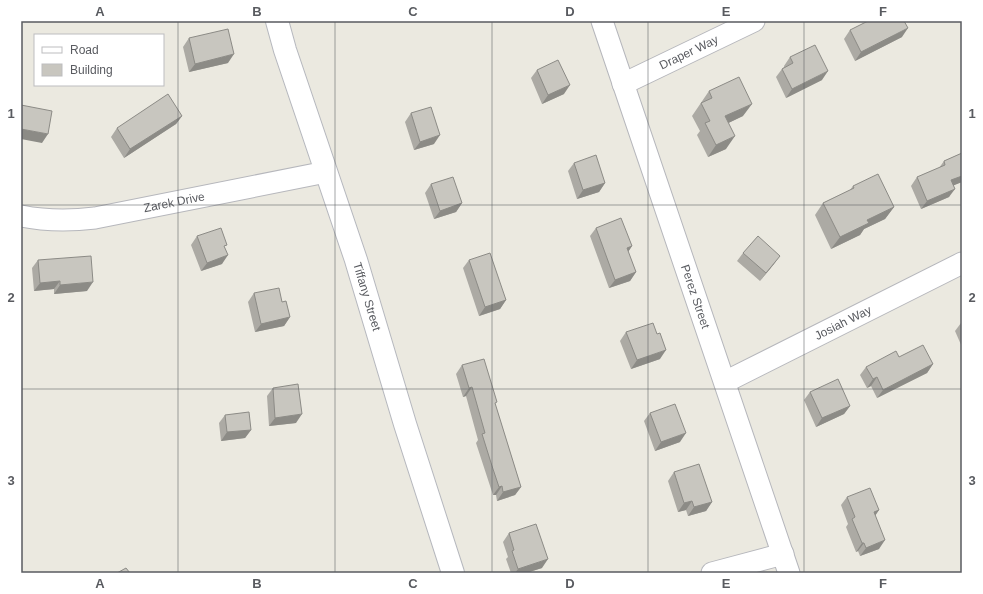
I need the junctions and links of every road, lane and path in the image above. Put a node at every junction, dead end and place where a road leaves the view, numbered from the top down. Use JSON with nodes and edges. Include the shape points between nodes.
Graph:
{"nodes":[{"id":1,"x":277,"y":21,"type":"edge"},
{"id":2,"x":602,"y":21,"type":"edge"},
{"id":3,"x":754,"y":21,"type":"edge"},
{"id":4,"x":623,"y":84,"type":"junction"},
{"id":5,"x":326,"y":172,"type":"junction"},
{"id":6,"x":21,"y":216,"type":"edge"},
{"id":7,"x":962,"y":263,"type":"edge"},
{"id":8,"x":725,"y":382,"type":"junction"},
{"id":9,"x":786,"y":563,"type":"edge"},
{"id":10,"x":453,"y":573,"type":"edge"},
{"id":11,"x":712,"y":573,"type":"edge"}],
"edges":[{"from":1,"to":5,"type":"street","name":"Tiffany Street"},
{"from":2,"to":4,"type":"street","name":"Perez Street"},
{"from":3,"to":4,"type":"street","name":"Draper Way"},
{"from":4,"to":8,"type":"street","name":"Perez Street"},
{"from":5,"to":6,"type":"street","name":"Zarek Drive","via":[[95,218],[43,221]]},
{"from":5,"to":10,"type":"street","name":"Tiffany Street"},
{"from":7,"to":8,"type":"street","name":"Josiah Way"},
{"from":8,"to":9,"type":"street","name":"Perez Street"},
{"from":9,"to":11,"type":"street"}]}
